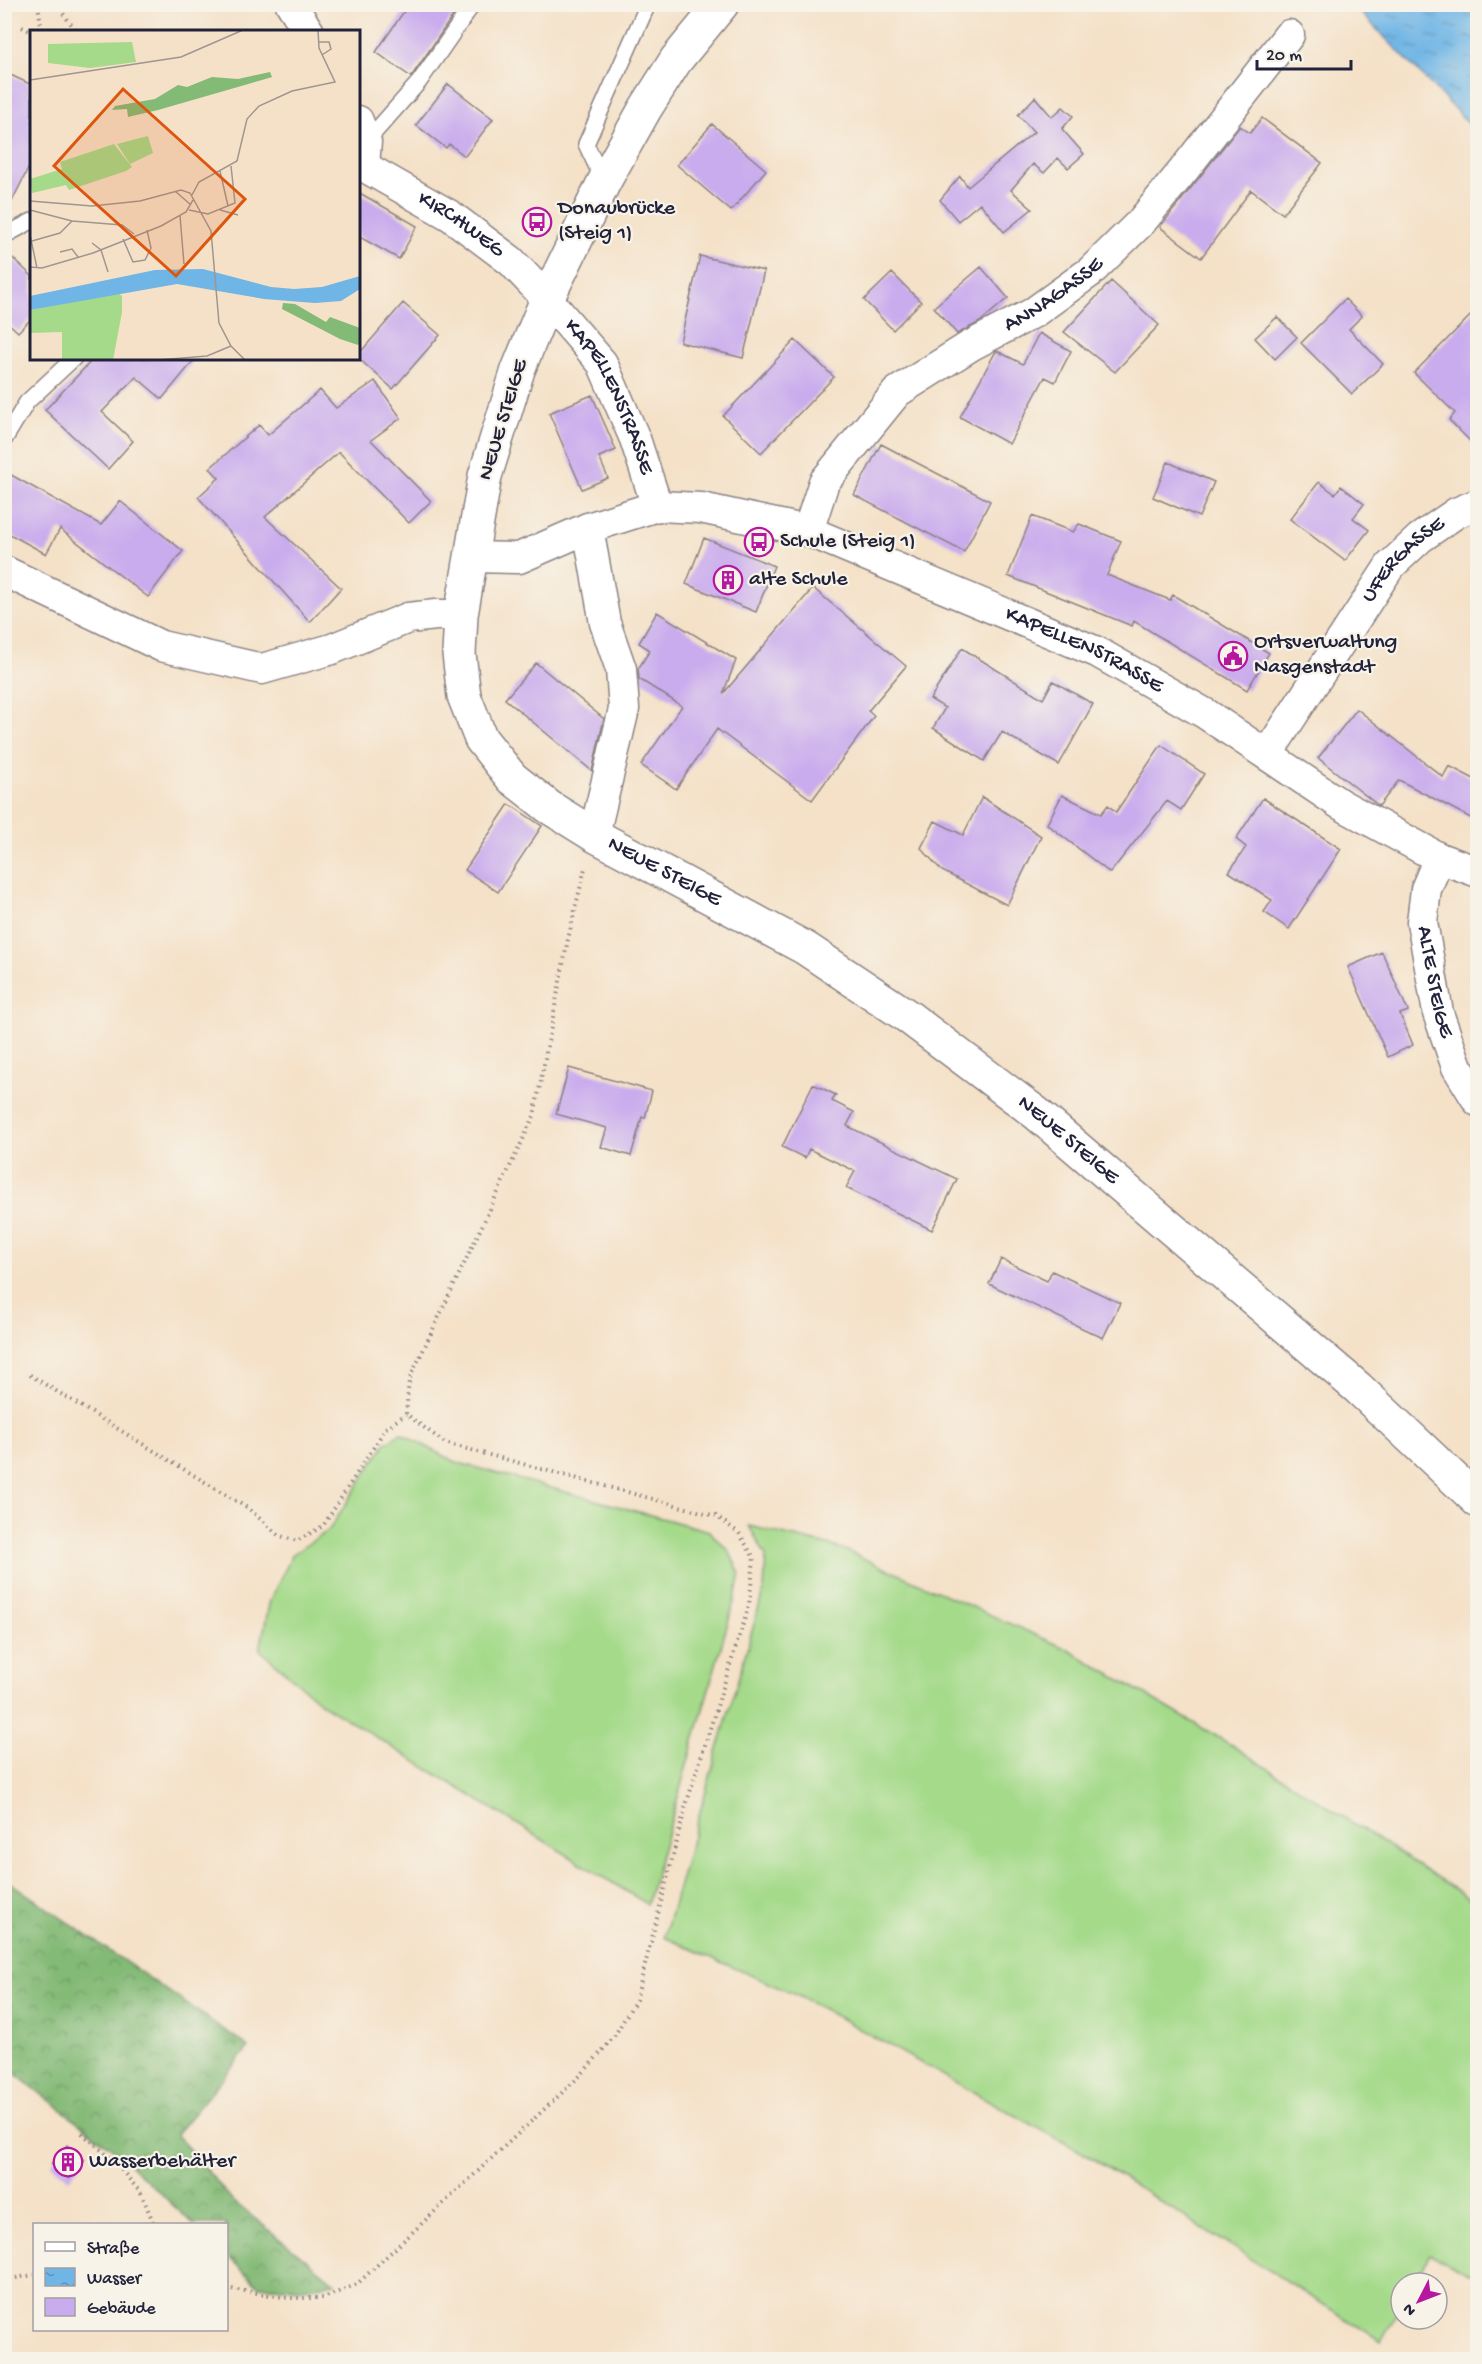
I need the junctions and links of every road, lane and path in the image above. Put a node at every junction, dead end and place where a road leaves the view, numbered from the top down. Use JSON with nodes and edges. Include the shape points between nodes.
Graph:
{"nodes":[{"id":1,"x":39,"y":4,"type":"edge"},
{"id":2,"x":56,"y":4,"type":"edge"},
{"id":3,"x":291,"y":4,"type":"edge"},
{"id":4,"x":472,"y":4,"type":"edge"},
{"id":5,"x":648,"y":4,"type":"edge"},
{"id":6,"x":722,"y":4,"type":"edge"},
{"id":7,"x":22,"y":27,"type":"dead end"},
{"id":8,"x":42,"y":30,"type":"edge"},
{"id":9,"x":76,"y":30,"type":"edge"},
{"id":10,"x":308,"y":30,"type":"edge"},
{"id":11,"x":30,"y":31,"type":"edge"},
{"id":12,"x":1288,"y":35,"type":"dead end"},
{"id":13,"x":362,"y":148,"type":"edge"},
{"id":14,"x":604,"y":182,"type":"junction"},
{"id":15,"x":30,"y":222,"type":"edge"},
{"id":16,"x":4,"y":236,"type":"edge"},
{"id":17,"x":547,"y":299,"type":"junction"},
{"id":18,"x":72,"y":360,"type":"edge"},
{"id":19,"x":4,"y":440,"type":"edge"},
{"id":20,"x":1478,"y":504,"type":"edge"},
{"id":21,"x":657,"y":506,"type":"junction"},
{"id":22,"x":588,"y":528,"type":"junction"},
{"id":23,"x":808,"y":531,"type":"junction"},
{"id":24,"x":470,"y":557,"type":"junction"},
{"id":25,"x":4,"y":571,"type":"edge"},
{"id":26,"x":461,"y":615,"type":"junction"},
{"id":27,"x":1268,"y":753,"type":"junction"},
{"id":28,"x":594,"y":835,"type":"junction"},
{"id":29,"x":1439,"y":858,"type":"junction"},
{"id":30,"x":1478,"y":872,"type":"edge"},
{"id":31,"x":1478,"y":1101,"type":"edge"},
{"id":32,"x":30,"y":1375,"type":"dead end"},
{"id":33,"x":406,"y":1414,"type":"junction"},
{"id":34,"x":1478,"y":1501,"type":"edge"},
{"id":35,"x":82,"y":2133,"type":"dead end"},
{"id":36,"x":154,"y":2223,"type":"edge"},
{"id":37,"x":33,"y":2275,"type":"edge"},
{"id":38,"x":4,"y":2280,"type":"edge"},
{"id":39,"x":228,"y":2288,"type":"edge"}],
"edges":[{"from":1,"to":8,"type":"path"},
{"from":2,"to":9,"type":"path"},
{"from":3,"to":10,"type":"street"},
{"from":4,"to":13,"type":"lane","via":[[419,82]]},
{"from":5,"to":14,"type":"lane","via":[[586,144]]},
{"from":6,"to":14,"type":"main road","name":"NEUE STEIGE","via":[[676,60]]},
{"from":7,"to":11,"type":"path"},
{"from":12,"to":23,"type":"street","name":"ANNAGASSE","via":[[1178,178],[1141,222],[1090,272],[1033,313],[970,346],[897,392],[824,483]]},
{"from":13,"to":17,"type":"street","name":"KIRCHWEG","via":[[511,261]]},
{"from":14,"to":17,"type":"main road","name":"NEUE STEIGE"},
{"from":15,"to":16,"type":"lane"},
{"from":17,"to":21,"type":"street","name":"KAPELLENSTRASSE","via":[[602,363],[635,439]]},
{"from":17,"to":24,"type":"main road","name":"NEUE STEIGE","via":[[518,370],[485,476]]},
{"from":18,"to":19,"type":"lane","via":[[27,402]]},
{"from":20,"to":27,"type":"street","name":"UFERGASSE","via":[[1456,513],[1420,538],[1390,566]]},
{"from":21,"to":22,"type":"street","name":"KAPELLENSTRASSE"},
{"from":21,"to":23,"type":"street","name":"KAPELLENSTRASSE","via":[[701,507]]},
{"from":22,"to":24,"type":"street","name":"KAPELLENSTRASSE","via":[[519,558]]},
{"from":22,"to":28,"type":"street","via":[[605,623],[621,669],[624,709]]},
{"from":23,"to":27,"type":"street","name":"KAPELLENSTRASSE","via":[[1097,652]]},
{"from":24,"to":26,"type":"main road","name":"NEUE STEIGE"},
{"from":25,"to":26,"type":"street","via":[[162,646],[262,669],[332,650],[408,618]]},
{"from":26,"to":28,"type":"main road","name":"NEUE STEIGE","via":[[459,654],[464,696],[480,739],[512,778]]},
{"from":27,"to":29,"type":"street","name":"KAPELLENSTRASSE","via":[[1340,804]]},
{"from":28,"to":33,"type":"path","via":[[567,939],[534,1116],[409,1380]]},
{"from":28,"to":34,"type":"main road","name":"NEUE STEIGE","via":[[805,948],[907,1016],[1036,1113],[1358,1388]]},
{"from":29,"to":30,"type":"street","name":"KAPELLENSTRASSE"},
{"from":29,"to":31,"type":"street","name":"ALTE STEIGE","via":[[1426,889],[1422,922],[1438,1013],[1457,1067]]},
{"from":32,"to":33,"type":"path","via":[[249,1509],[278,1535],[297,1540],[323,1526],[386,1428]]},
{"from":33,"to":39,"type":"path","via":[[445,1443],[716,1516],[738,1533],[754,1558],[749,1605],[686,1805],[636,2000],[613,2038],[582,2074],[357,2284],[324,2298],[288,2298]]},
{"from":35,"to":36,"type":"path","via":[[113,2160],[141,2193]]},
{"from":37,"to":38,"type":"path"}]}
